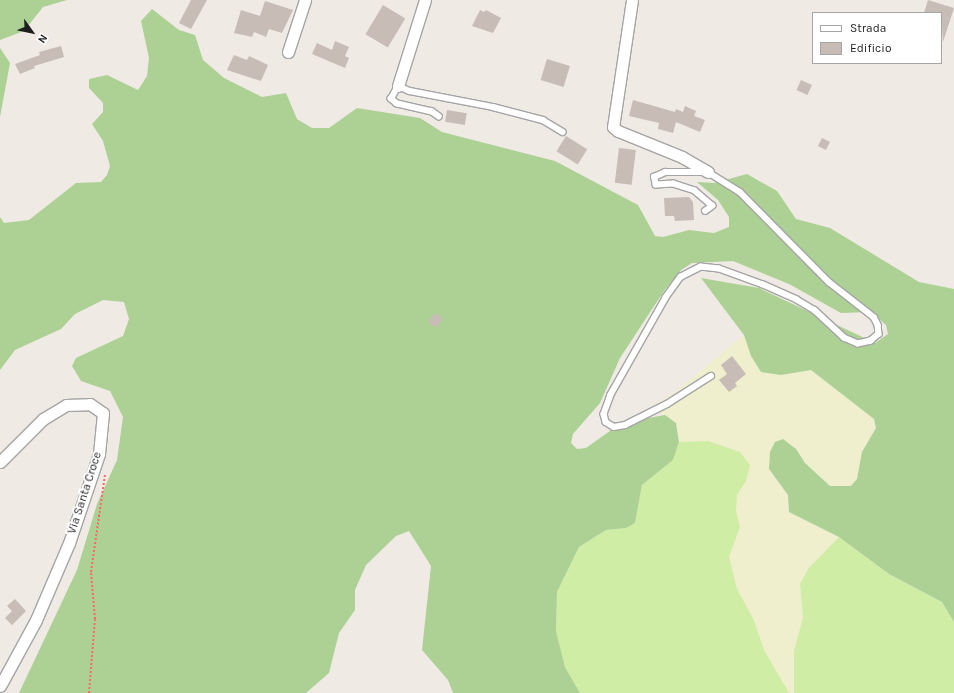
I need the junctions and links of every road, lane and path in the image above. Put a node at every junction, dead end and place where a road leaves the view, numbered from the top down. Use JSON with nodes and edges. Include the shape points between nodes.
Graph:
{"nodes":[{"id":1,"x":305,"y":0,"type":"edge"},
{"id":2,"x":425,"y":0,"type":"edge"},
{"id":3,"x":632,"y":0,"type":"edge"},
{"id":4,"x":288,"y":52,"type":"dead end"},
{"id":5,"x":398,"y":86,"type":"junction"},
{"id":6,"x":439,"y":117,"type":"dead end"},
{"id":7,"x":564,"y":132,"type":"dead end"},
{"id":8,"x":708,"y":172,"type":"junction"},
{"id":9,"x":705,"y":211,"type":"dead end"},
{"id":10,"x":710,"y":376,"type":"dead end"},
{"id":11,"x":0,"y":462,"type":"edge"},
{"id":12,"x":106,"y":467,"type":"dead end"},
{"id":13,"x":0,"y":686,"type":"edge"},
{"id":14,"x":89,"y":693,"type":"edge"}],
"edges":[{"from":1,"to":4,"type":"street"},
{"from":2,"to":5,"type":"street"},
{"from":3,"to":8,"type":"street","via":[[613,126],[618,131],[682,157]]},
{"from":5,"to":6,"type":"lane","via":[[390,99],[393,102],[432,112]]},
{"from":5,"to":7,"type":"lane","via":[[410,91],[493,107],[543,120]]},
{"from":8,"to":9,"type":"lane","via":[[657,173],[653,181],[656,185],[674,184],[695,191],[712,206]]},
{"from":8,"to":10,"type":"lane","via":[[740,192],[829,282],[874,317],[878,334],[871,341],[858,344],[844,338],[815,311],[797,300],[763,285],[719,270],[701,267],[681,276],[666,298],[611,395],[604,414],[606,422],[614,427],[625,425],[667,404]]},
{"from":11,"to":13,"type":"street","name":"Via Santa Croce","via":[[43,419],[66,405],[90,404],[103,413],[99,454],[69,543],[36,620]]},
{"from":12,"to":14,"type":"path","via":[[91,572],[95,619]]}]}
